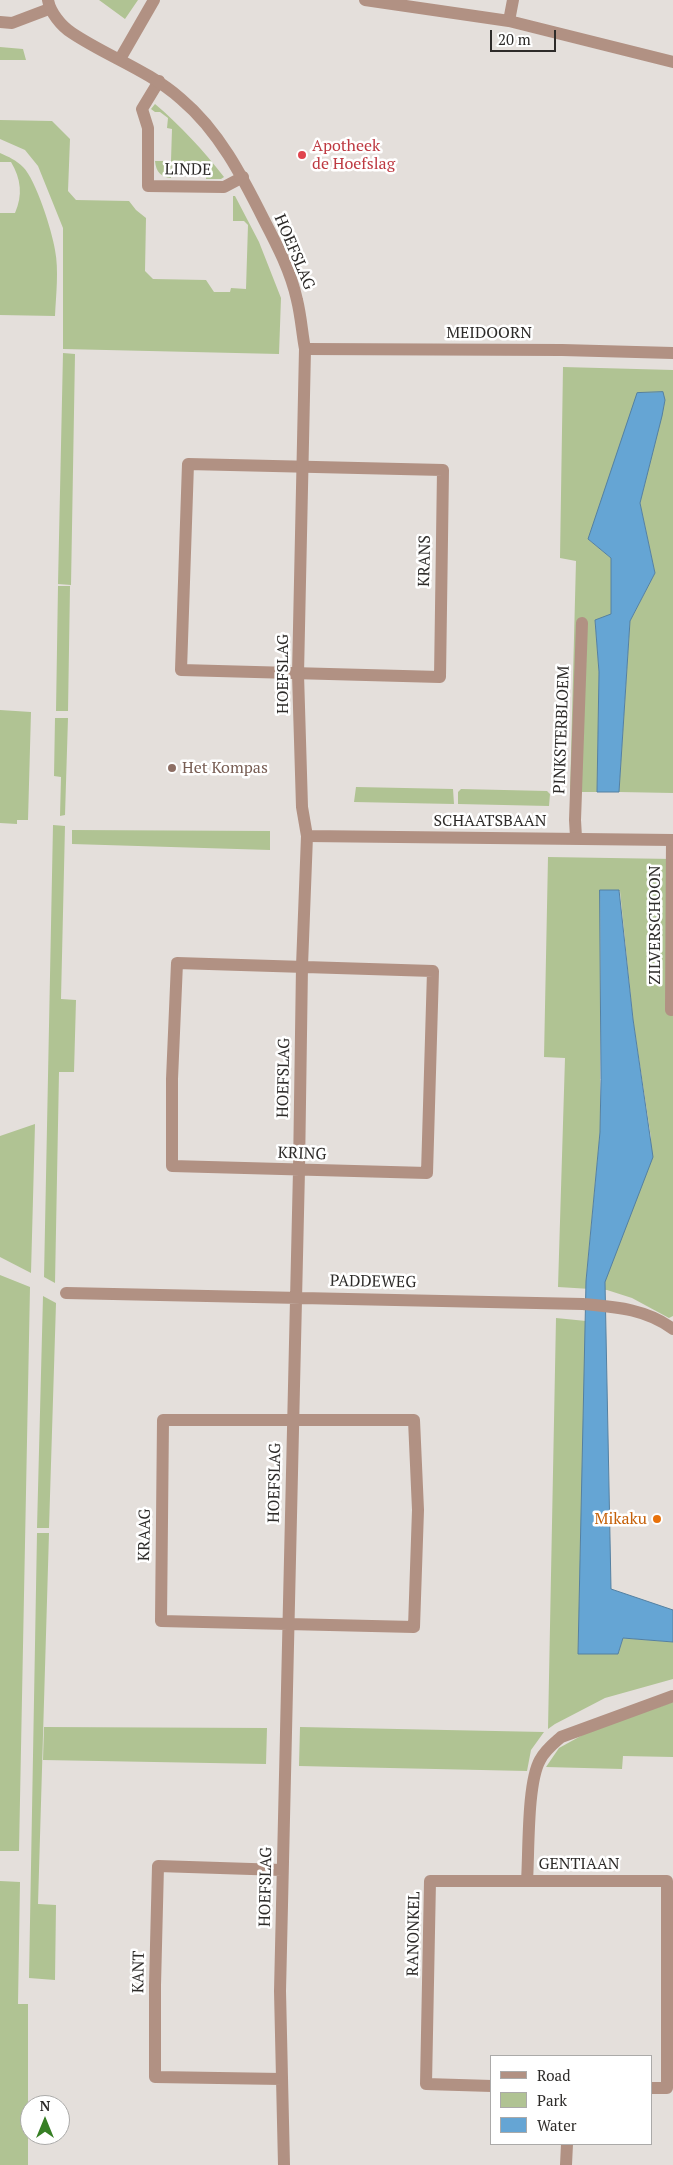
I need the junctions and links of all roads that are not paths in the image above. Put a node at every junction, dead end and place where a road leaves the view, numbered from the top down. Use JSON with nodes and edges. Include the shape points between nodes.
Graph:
{"nodes":[{"id":1,"x":154,"y":0,"type":"edge"},
{"id":2,"x":365,"y":0,"type":"edge"},
{"id":3,"x":512,"y":0,"type":"edge"},
{"id":4,"x":49,"y":5,"type":"edge"},
{"id":5,"x":509,"y":21,"type":"junction"},
{"id":6,"x":0,"y":22,"type":"edge"},
{"id":7,"x":120,"y":59,"type":"junction"},
{"id":8,"x":673,"y":62,"type":"edge"},
{"id":9,"x":160,"y":81,"type":"junction"},
{"id":10,"x":243,"y":177,"type":"junction"},
{"id":11,"x":305,"y":349,"type":"junction"},
{"id":12,"x":673,"y":353,"type":"edge"},
{"id":13,"x":303,"y":468,"type":"junction"},
{"id":14,"x":582,"y":623,"type":"dead end"},
{"id":15,"x":298,"y":674,"type":"junction"},
{"id":16,"x":306,"y":836,"type":"junction"},
{"id":17,"x":576,"y":838,"type":"junction"},
{"id":18,"x":672,"y":840,"type":"edge"},
{"id":19,"x":302,"y":966,"type":"junction"},
{"id":20,"x":671,"y":1010,"type":"dead end"},
{"id":21,"x":300,"y":1170,"type":"junction"},
{"id":22,"x":66,"y":1293,"type":"dead end"},
{"id":23,"x":295,"y":1297,"type":"junction"},
{"id":24,"x":673,"y":1329,"type":"edge"},
{"id":25,"x":292,"y":1420,"type":"junction"},
{"id":26,"x":288,"y":1625,"type":"junction"},
{"id":27,"x":673,"y":1696,"type":"edge"},
{"id":28,"x":282,"y":1870,"type":"junction"},
{"id":29,"x":527,"y":1881,"type":"junction"},
{"id":30,"x":282,"y":2079,"type":"junction"},
{"id":31,"x":490,"y":2086,"type":"edge"},
{"id":32,"x":653,"y":2088,"type":"edge"},
{"id":33,"x":567,"y":2145,"type":"edge"},
{"id":34,"x":284,"y":2165,"type":"edge"},
{"id":35,"x":566,"y":2165,"type":"edge"}],
"edges":[{"from":1,"to":7,"type":"street"},
{"from":2,"to":5,"type":"street"},
{"from":3,"to":5,"type":"street"},
{"from":4,"to":6,"type":"street","via":[[12,24]]},
{"from":4,"to":7,"type":"street","name":"HOEFSLAG","via":[[70,32]]},
{"from":5,"to":8,"type":"street"},
{"from":7,"to":9,"type":"street","name":"HOEFSLAG"},
{"from":9,"to":10,"type":"street","name":"HOEFSLAG","via":[[214,132]]},
{"from":9,"to":10,"type":"street","name":"LINDE","via":[[142,109],[148,128],[148,186],[224,187]]},
{"from":10,"to":11,"type":"street","name":"HOEFSLAG","via":[[284,263],[297,300]]},
{"from":11,"to":12,"type":"street","name":"MEIDOORN"},
{"from":11,"to":13,"type":"street","name":"HOEFSLAG"},
{"from":13,"to":15,"type":"street","name":"HOEFSLAG"},
{"from":13,"to":15,"type":"street","name":"KRANS","via":[[188,464],[183,581],[181,670]]},
{"from":13,"to":15,"type":"street","name":"KRANS","via":[[443,470],[440,677]]},
{"from":14,"to":17,"type":"street","name":"PINKSTERBLOEM","via":[[574,820]]},
{"from":15,"to":16,"type":"street","name":"HOEFSLAG","via":[[302,807]]},
{"from":16,"to":17,"type":"street","name":"SCHAATSBAAN"},
{"from":16,"to":19,"type":"street","name":"HOEFSLAG"},
{"from":17,"to":18,"type":"street","name":"SCHAATSBAAN"},
{"from":18,"to":20,"type":"street","name":"ZILVERSCHOON"},
{"from":19,"to":21,"type":"street","name":"HOEFSLAG"},
{"from":19,"to":21,"type":"street","name":"KRING","via":[[177,963],[172,1079],[172,1166]]},
{"from":19,"to":21,"type":"street","name":"KRING","via":[[433,971],[427,1173]]},
{"from":21,"to":23,"type":"street","name":"HOEFSLAG"},
{"from":22,"to":23,"type":"street","name":"PADDEWEG"},
{"from":23,"to":24,"type":"street","name":"PADDEWEG","via":[[583,1304],[633,1310],[653,1316]]},
{"from":23,"to":25,"type":"street","name":"HOEFSLAG"},
{"from":25,"to":26,"type":"street","name":"HOEFSLAG"},
{"from":25,"to":26,"type":"street","name":"KRAAG","via":[[414,1420],[418,1510],[414,1627]]},
{"from":25,"to":26,"type":"street","name":"KRAAG","via":[[163,1420],[161,1621]]},
{"from":26,"to":28,"type":"street","name":"HOEFSLAG"},
{"from":27,"to":29,"type":"street","name":"GENTIAAN","via":[[561,1736],[547,1749],[539,1760],[532,1787]]},
{"from":28,"to":30,"type":"street","name":"HOEFSLAG"},
{"from":28,"to":30,"type":"street","name":"KANT","via":[[158,1866],[155,1985],[155,2077]]},
{"from":29,"to":31,"type":"street","name":"RANONKEL","via":[[430,1881],[426,2084]]},
{"from":29,"to":32,"type":"street","name":"GENTIAAN","via":[[667,1881],[667,2088]]},
{"from":30,"to":34,"type":"street","name":"HOEFSLAG"},
{"from":33,"to":35,"type":"street"}]}
